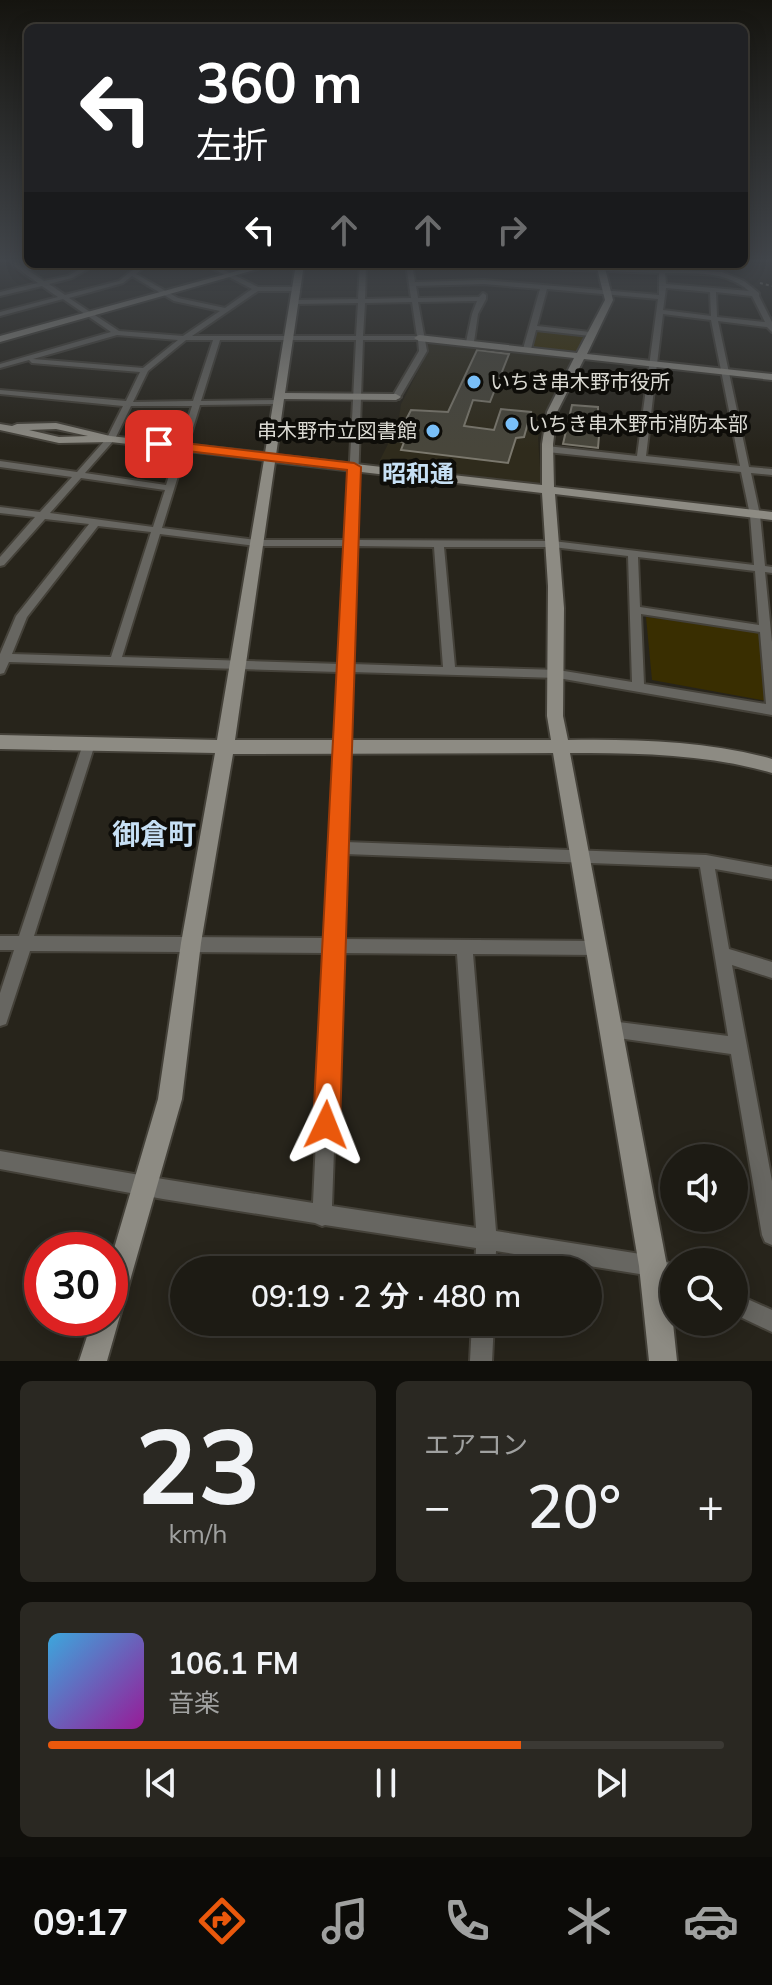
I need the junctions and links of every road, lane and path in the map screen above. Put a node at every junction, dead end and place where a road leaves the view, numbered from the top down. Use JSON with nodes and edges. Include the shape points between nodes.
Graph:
{"nodes":[{"id":1,"x":61,"y":323,"type":"edge"},
{"id":2,"x":101,"y":323,"type":"edge"},
{"id":3,"x":207,"y":323,"type":"edge"},
{"id":4,"x":291,"y":323,"type":"edge"},
{"id":5,"x":359,"y":323,"type":"edge"},
{"id":6,"x":417,"y":323,"type":"edge"},
{"id":7,"x":473,"y":323,"type":"edge"},
{"id":8,"x":534,"y":323,"type":"edge"},
{"id":9,"x":596,"y":323,"type":"edge"},
{"id":10,"x":659,"y":323,"type":"edge"},
{"id":11,"x":715,"y":323,"type":"edge"},
{"id":12,"x":746,"y":323,"type":"edge"},
{"id":13,"x":771,"y":326,"type":"edge"},
{"id":14,"x":533,"y":328,"type":"junction"},
{"id":15,"x":117,"y":333,"type":"junction"},
{"id":16,"x":590,"y":334,"type":"junction"},
{"id":17,"x":288,"y":337,"type":"junction"},
{"id":18,"x":184,"y":338,"type":"junction"},
{"id":19,"x":217,"y":338,"type":"junction"},
{"id":20,"x":359,"y":338,"type":"junction"},
{"id":21,"x":419,"y":338,"type":"junction"},
{"id":22,"x":0,"y":339,"type":"edge"},
{"id":23,"x":470,"y":342,"type":"junction"},
{"id":24,"x":527,"y":349,"type":"junction"},
{"id":25,"x":582,"y":355,"type":"junction"},
{"id":26,"x":21,"y":360,"type":"junction"},
{"id":27,"x":653,"y":363,"type":"junction"},
{"id":28,"x":0,"y":366,"type":"edge"},
{"id":29,"x":145,"y":370,"type":"junction"},
{"id":30,"x":725,"y":372,"type":"junction"},
{"id":31,"x":772,"y":377,"type":"edge"},
{"id":32,"x":0,"y":392,"type":"edge"},
{"id":33,"x":356,"y":397,"type":"junction"},
{"id":34,"x":396,"y":397,"type":"joint"},
{"id":35,"x":279,"y":399,"type":"junction"},
{"id":36,"x":128,"y":404,"type":"junction"},
{"id":37,"x":196,"y":404,"type":"junction"},
{"id":38,"x":3,"y":430,"type":"edge"},
{"id":39,"x":111,"y":439,"type":"junction"},
{"id":40,"x":183,"y":447,"type":"junction"},
{"id":41,"x":547,"y":449,"type":"junction"},
{"id":42,"x":270,"y":457,"type":"junction"},
{"id":43,"x":641,"y":460,"type":"junction"},
{"id":44,"x":0,"y":464,"type":"edge"},
{"id":45,"x":354,"y":467,"type":"junction"},
{"id":46,"x":745,"y":470,"type":"junction"},
{"id":47,"x":772,"y":472,"type":"edge"},
{"id":48,"x":79,"y":476,"type":"junction"},
{"id":49,"x":171,"y":488,"type":"junction"},
{"id":50,"x":547,"y":491,"type":"junction"},
{"id":51,"x":0,"y":510,"type":"edge"},
{"id":52,"x":755,"y":515,"type":"junction"},
{"id":53,"x":39,"y":516,"type":"junction"},
{"id":54,"x":772,"y":516,"type":"edge"},
{"id":55,"x":94,"y":524,"type":"junction"},
{"id":56,"x":157,"y":529,"type":"junction"},
{"id":57,"x":256,"y":543,"type":"junction"},
{"id":58,"x":351,"y":544,"type":"junction"},
{"id":59,"x":553,"y":544,"type":"junction"},
{"id":60,"x":439,"y":545,"type":"junction"},
{"id":61,"x":633,"y":554,"type":"junction"},
{"id":62,"x":0,"y":563,"type":"edge"},
{"id":63,"x":758,"y":568,"type":"junction"},
{"id":64,"x":772,"y":570,"type":"edge"},
{"id":65,"x":635,"y":610,"type":"junction"},
{"id":66,"x":763,"y":629,"type":"junction"},
{"id":67,"x":1,"y":662,"type":"edge"},
{"id":68,"x":115,"y":662,"type":"junction"},
{"id":69,"x":238,"y":665,"type":"junction"},
{"id":70,"x":345,"y":669,"type":"junction"},
{"id":71,"x":449,"y":672,"type":"junction"},
{"id":72,"x":558,"y":674,"type":"junction"},
{"id":73,"x":638,"y":687,"type":"junction"},
{"id":74,"x":772,"y":708,"type":"edge"},
{"id":75,"x":0,"y":742,"type":"edge"},
{"id":76,"x":89,"y":744,"type":"junction"},
{"id":77,"x":559,"y":746,"type":"junction"},
{"id":78,"x":225,"y":747,"type":"junction"},
{"id":79,"x":342,"y":747,"type":"junction"},
{"id":80,"x":772,"y":766,"type":"edge"},
{"id":81,"x":338,"y":848,"type":"junction"},
{"id":82,"x":580,"y":855,"type":"junction"},
{"id":83,"x":706,"y":861,"type":"junction"},
{"id":84,"x":772,"y":873,"type":"edge"},
{"id":85,"x":0,"y":943,"type":"edge"},
{"id":86,"x":191,"y":943,"type":"junction"},
{"id":87,"x":24,"y":944,"type":"junction"},
{"id":88,"x":334,"y":945,"type":"junction"},
{"id":89,"x":464,"y":946,"type":"junction"},
{"id":90,"x":597,"y":948,"type":"junction"},
{"id":91,"x":722,"y":954,"type":"junction"},
{"id":92,"x":772,"y":970,"type":"edge"},
{"id":93,"x":0,"y":1018,"type":"edge"},
{"id":94,"x":611,"y":1029,"type":"junction"},
{"id":95,"x":738,"y":1046,"type":"junction"},
{"id":96,"x":0,"y":1160,"type":"edge"},
{"id":97,"x":145,"y":1188,"type":"junction"},
{"id":98,"x":322,"y":1216,"type":"junction"},
{"id":99,"x":772,"y":1235,"type":"edge"},
{"id":100,"x":487,"y":1238,"type":"junction"},
{"id":101,"x":128,"y":1247,"type":"edge"},
{"id":102,"x":660,"y":1253,"type":"edge"},
{"id":103,"x":486,"y":1256,"type":"edge"},
{"id":104,"x":660,"y":1270,"type":"edge"},
{"id":105,"x":748,"y":1310,"type":"edge"},
{"id":106,"x":772,"y":1321,"type":"edge"},
{"id":107,"x":101,"y":1336,"type":"edge"},
{"id":108,"x":482,"y":1336,"type":"edge"},
{"id":109,"x":663,"y":1336,"type":"edge"},
{"id":110,"x":93,"y":1361,"type":"edge"},
{"id":111,"x":481,"y":1361,"type":"edge"},
{"id":112,"x":663,"y":1361,"type":"edge"}],
"edges":[{"from":1,"to":22,"type":"street"},
{"from":2,"to":15,"type":"street"},
{"from":3,"to":18,"type":"street"},
{"from":4,"to":17,"type":"street"},
{"from":5,"to":20,"type":"street"},
{"from":6,"to":21,"type":"street"},
{"from":7,"to":23,"type":"street"},
{"from":8,"to":14,"type":"street"},
{"from":9,"to":16,"type":"street"},
{"from":10,"to":27,"type":"street"},
{"from":11,"to":30,"type":"street"},
{"from":12,"to":13,"type":"street"},
{"from":14,"to":16,"type":"street"},
{"from":14,"to":24,"type":"street"},
{"from":15,"to":18,"type":"street"},
{"from":15,"to":26,"type":"street"},
{"from":16,"to":25,"type":"street"},
{"from":17,"to":19,"type":"street"},
{"from":17,"to":20,"type":"street"},
{"from":17,"to":35,"type":"street"},
{"from":18,"to":19,"type":"street"},
{"from":18,"to":29,"type":"street"},
{"from":19,"to":37,"type":"street"},
{"from":20,"to":21,"type":"street"},
{"from":20,"to":33,"type":"street"},
{"from":21,"to":23,"type":"street"},
{"from":21,"to":34,"type":"street","via":[[423,351]]},
{"from":23,"to":24,"type":"street"},
{"from":24,"to":25,"type":"street"},
{"from":25,"to":27,"type":"street"},
{"from":25,"to":41,"type":"street","via":[[552,412]]},
{"from":26,"to":28,"type":"street"},
{"from":26,"to":29,"type":"street"},
{"from":27,"to":30,"type":"street"},
{"from":27,"to":43,"type":"street"},
{"from":29,"to":36,"type":"street"},
{"from":30,"to":31,"type":"street"},
{"from":30,"to":46,"type":"street"},
{"from":32,"to":36,"type":"street"},
{"from":33,"to":34,"type":"street"},
{"from":33,"to":35,"type":"street"},
{"from":33,"to":45,"type":"street"},
{"from":35,"to":37,"type":"street"},
{"from":35,"to":42,"type":"street"},
{"from":36,"to":37,"type":"street"},
{"from":36,"to":39,"type":"street"},
{"from":37,"to":40,"type":"street"},
{"from":38,"to":39,"type":"street","via":[[59,440]]},
{"from":39,"to":40,"type":"street"},
{"from":39,"to":48,"type":"street"},
{"from":40,"to":42,"type":"street"},
{"from":40,"to":49,"type":"street"},
{"from":41,"to":43,"type":"street"},
{"from":41,"to":50,"type":"street"},
{"from":42,"to":45,"type":"street"},
{"from":42,"to":57,"type":"street"},
{"from":43,"to":46,"type":"street"},
{"from":44,"to":48,"type":"street"},
{"from":45,"to":50,"type":"street"},
{"from":45,"to":58,"type":"street"},
{"from":46,"to":47,"type":"street"},
{"from":46,"to":52,"type":"street"},
{"from":48,"to":49,"type":"street"},
{"from":48,"to":53,"type":"street"},
{"from":49,"to":56,"type":"street"},
{"from":50,"to":52,"type":"street"},
{"from":50,"to":59,"type":"street"},
{"from":51,"to":53,"type":"street"},
{"from":52,"to":54,"type":"street"},
{"from":52,"to":63,"type":"street"},
{"from":53,"to":55,"type":"street"},
{"from":53,"to":62,"type":"street"},
{"from":55,"to":56,"type":"street"},
{"from":55,"to":67,"type":"street","via":[[22,616]]},
{"from":56,"to":57,"type":"street"},
{"from":56,"to":68,"type":"street"},
{"from":57,"to":58,"type":"street"},
{"from":57,"to":69,"type":"street"},
{"from":58,"to":60,"type":"street"},
{"from":58,"to":70,"type":"street"},
{"from":59,"to":60,"type":"street"},
{"from":59,"to":61,"type":"street"},
{"from":59,"to":72,"type":"street"},
{"from":60,"to":71,"type":"street"},
{"from":61,"to":63,"type":"street"},
{"from":61,"to":65,"type":"street"},
{"from":63,"to":64,"type":"street"},
{"from":63,"to":66,"type":"street"},
{"from":65,"to":66,"type":"street"},
{"from":65,"to":73,"type":"street"},
{"from":66,"to":74,"type":"street"},
{"from":67,"to":68,"type":"street"},
{"from":68,"to":69,"type":"street"},
{"from":69,"to":70,"type":"street"},
{"from":69,"to":78,"type":"street"},
{"from":70,"to":71,"type":"street"},
{"from":70,"to":79,"type":"street"},
{"from":71,"to":72,"type":"street"},
{"from":72,"to":73,"type":"street"},
{"from":72,"to":77,"type":"street"},
{"from":73,"to":74,"type":"street"},
{"from":75,"to":76,"type":"street"},
{"from":76,"to":78,"type":"street"},
{"from":76,"to":87,"type":"street"},
{"from":77,"to":79,"type":"street"},
{"from":77,"to":80,"type":"street","via":[[728,756]]},
{"from":77,"to":82,"type":"street"},
{"from":78,"to":79,"type":"street"},
{"from":78,"to":86,"type":"street"},
{"from":79,"to":81,"type":"street"},
{"from":81,"to":82,"type":"street"},
{"from":81,"to":88,"type":"street"},
{"from":82,"to":83,"type":"street"},
{"from":82,"to":90,"type":"street"},
{"from":83,"to":84,"type":"street"},
{"from":83,"to":91,"type":"street"},
{"from":85,"to":87,"type":"street"},
{"from":86,"to":87,"type":"street"},
{"from":86,"to":88,"type":"street"},
{"from":86,"to":97,"type":"street","via":[[170,1099]]},
{"from":87,"to":93,"type":"street"},
{"from":88,"to":89,"type":"street"},
{"from":88,"to":98,"type":"street"},
{"from":89,"to":90,"type":"street"},
{"from":89,"to":100,"type":"street"},
{"from":90,"to":94,"type":"street"},
{"from":91,"to":92,"type":"street"},
{"from":91,"to":95,"type":"street"},
{"from":94,"to":95,"type":"street"},
{"from":94,"to":102,"type":"street"},
{"from":95,"to":99,"type":"street"},
{"from":96,"to":97,"type":"street"},
{"from":97,"to":98,"type":"street"},
{"from":97,"to":101,"type":"street"},
{"from":98,"to":100,"type":"street"},
{"from":100,"to":103,"type":"street"},
{"from":100,"to":104,"type":"street"},
{"from":105,"to":106,"type":"street"},
{"from":107,"to":110,"type":"street"},
{"from":108,"to":111,"type":"street"},
{"from":109,"to":112,"type":"street"}]}
